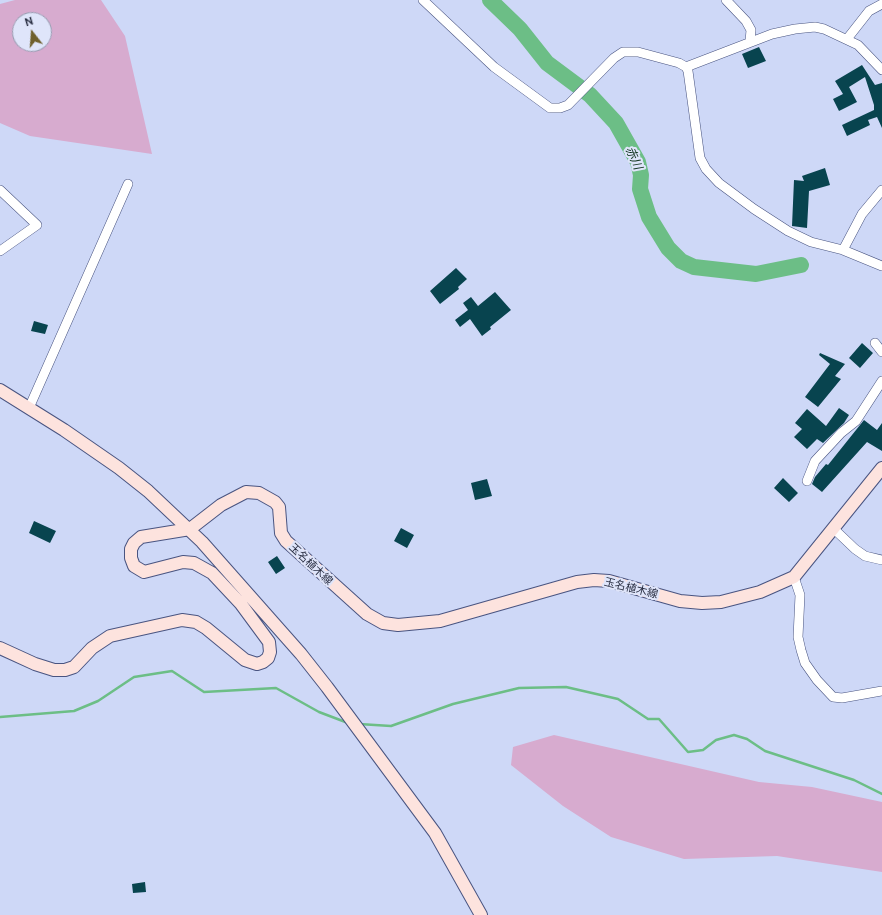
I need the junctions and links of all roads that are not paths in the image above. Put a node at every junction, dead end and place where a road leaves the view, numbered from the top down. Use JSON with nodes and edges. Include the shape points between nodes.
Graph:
{"nodes":[{"id":1,"x":423,"y":0,"type":"edge"},
{"id":2,"x":726,"y":0,"type":"edge"},
{"id":3,"x":882,"y":4,"type":"edge"},
{"id":4,"x":847,"y":39,"type":"junction"},
{"id":5,"x":750,"y":41,"type":"junction"},
{"id":6,"x":686,"y":67,"type":"junction"},
{"id":7,"x":882,"y":70,"type":"edge"},
{"id":8,"x":128,"y":184,"type":"dead end"},
{"id":9,"x":0,"y":190,"type":"edge"},
{"id":10,"x":882,"y":190,"type":"edge"},
{"id":11,"x":843,"y":250,"type":"junction"},
{"id":12,"x":0,"y":251,"type":"edge"},
{"id":13,"x":882,"y":266,"type":"edge"},
{"id":14,"x":875,"y":343,"type":"dead end"},
{"id":15,"x":882,"y":352,"type":"edge"},
{"id":16,"x":882,"y":381,"type":"edge"},
{"id":17,"x":0,"y":390,"type":"edge"},
{"id":18,"x":29,"y":408,"type":"junction"},
{"id":19,"x":882,"y":468,"type":"edge"},
{"id":20,"x":807,"y":481,"type":"dead end"},
{"id":21,"x":190,"y":529,"type":"junction"},
{"id":22,"x":834,"y":529,"type":"junction"},
{"id":23,"x":882,"y":560,"type":"edge"},
{"id":24,"x":794,"y":577,"type":"junction"},
{"id":25,"x":0,"y":648,"type":"edge"},
{"id":26,"x":882,"y":691,"type":"edge"},
{"id":27,"x":480,"y":914,"type":"edge"}],
"edges":[{"from":1,"to":6,"type":"street","via":[[494,67],[550,108],[568,105],[623,52],[638,52],[672,60]]},
{"from":2,"to":5,"type":"street","via":[[746,21],[751,30]]},
{"from":3,"to":4,"type":"street","via":[[869,11]]},
{"from":4,"to":5,"type":"street","via":[[815,27],[795,29]]},
{"from":4,"to":7,"type":"street","via":[[858,46]]},
{"from":5,"to":6,"type":"street"},
{"from":6,"to":11,"type":"street","via":[[697,145],[706,169],[719,184],[788,231],[811,242]]},
{"from":8,"to":18,"type":"street"},
{"from":9,"to":12,"type":"street","via":[[37,225]]},
{"from":10,"to":11,"type":"street","via":[[862,214]]},
{"from":11,"to":13,"type":"street"},
{"from":14,"to":15,"type":"street"},
{"from":16,"to":20,"type":"street","via":[[856,421],[815,461]]},
{"from":17,"to":18,"type":"main road"},
{"from":18,"to":21,"type":"main road","via":[[119,468]]},
{"from":19,"to":22,"type":"main road","name":"玉名植木線"},
{"from":21,"to":24,"type":"main road","name":"玉名植木線","via":[[239,494],[252,491],[259,493],[279,507],[281,533],[310,564],[367,614],[383,623],[398,626],[440,620],[577,582],[609,581],[680,601],[702,603],[721,602],[760,592]]},
{"from":21,"to":25,"type":"main road","name":"玉名植木線","via":[[141,537],[131,549],[132,562],[137,569],[144,572],[183,562],[194,563],[212,573],[241,604],[269,642],[270,652],[263,662],[257,664],[245,660],[206,628],[196,622],[182,620],[110,636],[92,648],[74,667],[65,670],[54,670],[35,664]]},
{"from":21,"to":27,"type":"main road","via":[[301,654],[392,774],[435,833]]},
{"from":22,"to":23,"type":"street","via":[[865,556]]},
{"from":22,"to":24,"type":"main road","name":"玉名植木線"},
{"from":24,"to":26,"type":"street","via":[[800,595],[798,638],[805,663],[817,680],[833,697],[842,698]]}]}
